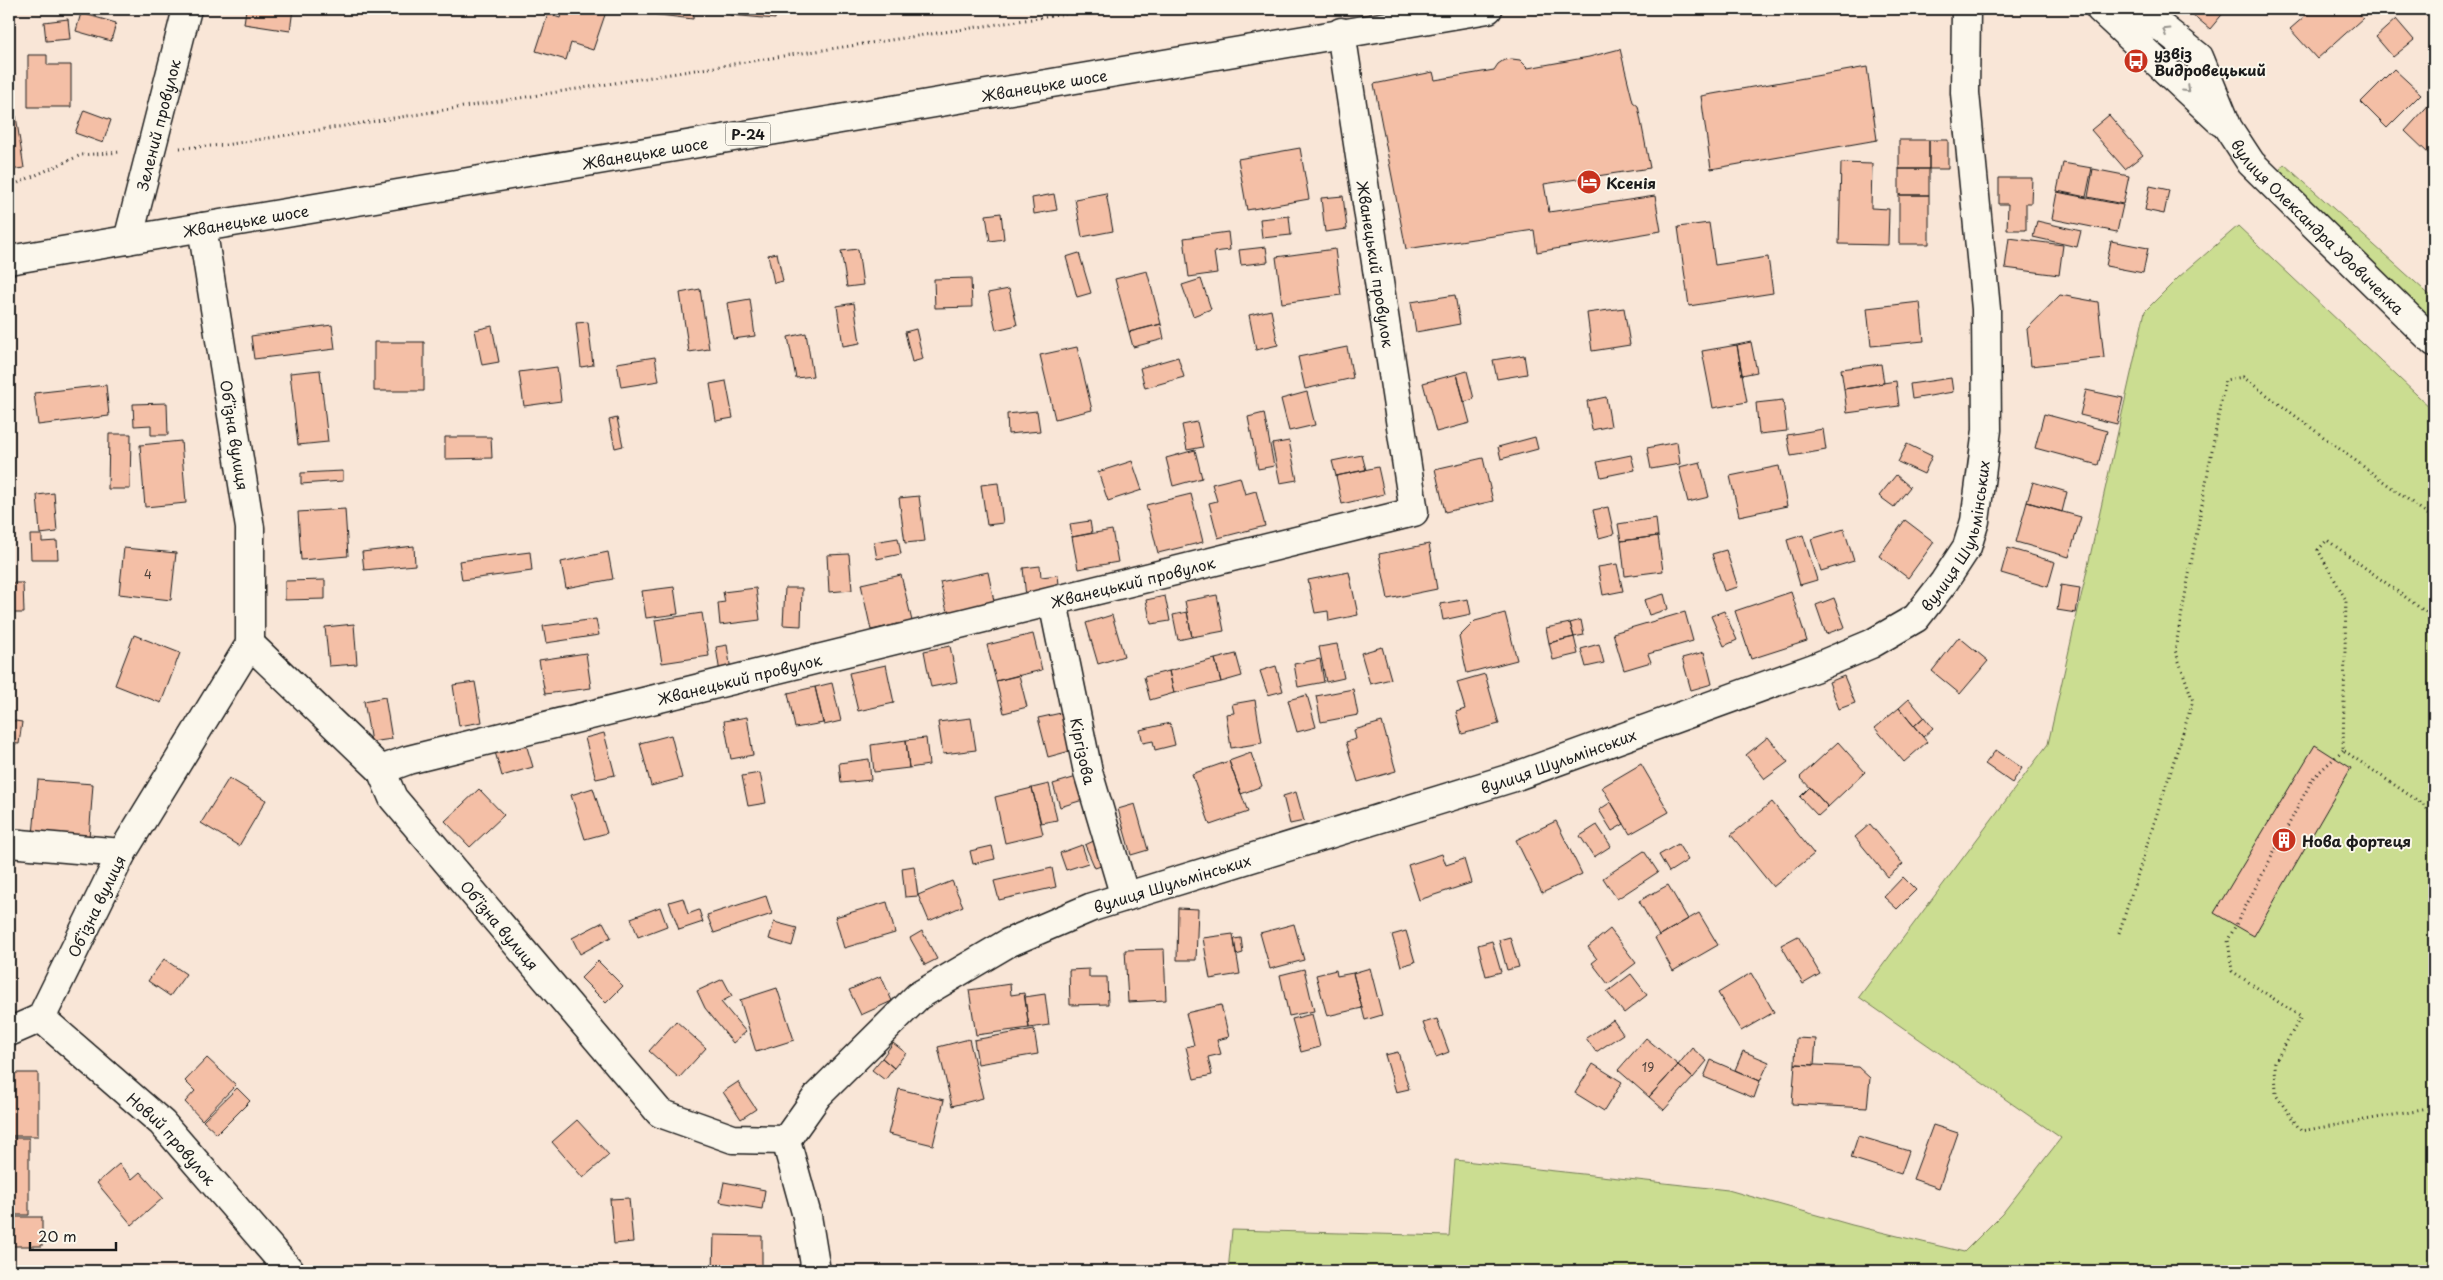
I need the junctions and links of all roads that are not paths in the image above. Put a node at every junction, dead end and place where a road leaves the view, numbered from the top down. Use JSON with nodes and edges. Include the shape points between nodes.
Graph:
{"nodes":[{"id":1,"x":187,"y":9,"type":"edge"},
{"id":2,"x":1488,"y":9,"type":"edge"},
{"id":3,"x":1966,"y":9,"type":"edge"},
{"id":4,"x":2100,"y":9,"type":"edge"},
{"id":5,"x":2123,"y":9,"type":"edge"},
{"id":6,"x":1341,"y":32,"type":"junction"},
{"id":7,"x":2228,"y":128,"type":"junction"},
{"id":8,"x":202,"y":227,"type":"junction"},
{"id":9,"x":128,"y":240,"type":"junction"},
{"id":10,"x":9,"y":260,"type":"edge"},
{"id":11,"x":2434,"y":342,"type":"edge"},
{"id":12,"x":1053,"y":602,"type":"junction"},
{"id":13,"x":250,"y":644,"type":"junction"},
{"id":14,"x":381,"y":770,"type":"junction"},
{"id":15,"x":9,"y":843,"type":"edge"},
{"id":16,"x":122,"y":853,"type":"junction"},
{"id":17,"x":1125,"y":897,"type":"junction"},
{"id":18,"x":41,"y":1018,"type":"junction"},
{"id":19,"x":9,"y":1032,"type":"edge"},
{"id":20,"x":786,"y":1140,"type":"junction"},
{"id":21,"x":290,"y":1271,"type":"edge"},
{"id":22,"x":816,"y":1271,"type":"edge"}],
"edges":[{"from":1,"to":9,"type":"street","name":"Зелений провулок"},
{"from":2,"to":6,"type":"street","name":"Жванецьке шосе","number":"Р-24"},
{"from":3,"to":17,"type":"street","name":"вулиця Шульмінських","via":[[1964,93],[1986,310],[1987,430],[1975,521],[1967,547],[1916,618],[1871,644],[1814,668],[1512,778]]},
{"from":4,"to":7,"type":"street","name":"вулиця Олександра Удовиченка","one_way":true},
{"from":7,"to":5,"type":"street","name":"вулиця Олександра Удовиченка","one_way":true,"via":[[2199,57],[2164,29]]},
{"from":6,"to":8,"type":"street","name":"Жванецьке шосе","number":"Р-24"},
{"from":6,"to":12,"type":"street","name":"Жванецький провулок","via":[[1414,512]]},
{"from":7,"to":11,"type":"street","name":"вулиця Олександра Удовиченка","via":[[2251,163]]},
{"from":8,"to":9,"type":"street","name":"Жванецьке шосе","number":"Р-24"},
{"from":8,"to":13,"type":"street","name":"Обʼїзна вулиця","via":[[250,528]]},
{"from":9,"to":10,"type":"street","name":"Жванецьке шосе","number":"Р-24"},
{"from":12,"to":14,"type":"street","name":"Жванецький провулок","via":[[408,760]]},
{"from":12,"to":17,"type":"street","name":"Кіргізова","via":[[1088,772]]},
{"from":13,"to":14,"type":"street","name":"Обʼїзна вулиця"},
{"from":13,"to":16,"type":"street","name":"Обʼїзна вулиця"},
{"from":14,"to":20,"type":"street","name":"Обʼїзна вулиця","via":[[393,798],[660,1114],[732,1139]]},
{"from":15,"to":16,"type":"street"},
{"from":16,"to":18,"type":"street","name":"Обʼїзна вулиця"},
{"from":17,"to":20,"type":"street","name":"вулиця Шульмінських","via":[[1092,907],[1008,943],[918,996],[818,1095]]},
{"from":18,"to":19,"type":"street"},
{"from":18,"to":21,"type":"street","name":"Новий провулок","via":[[162,1123]]},
{"from":20,"to":22,"type":"street","via":[[807,1216]]}]}
